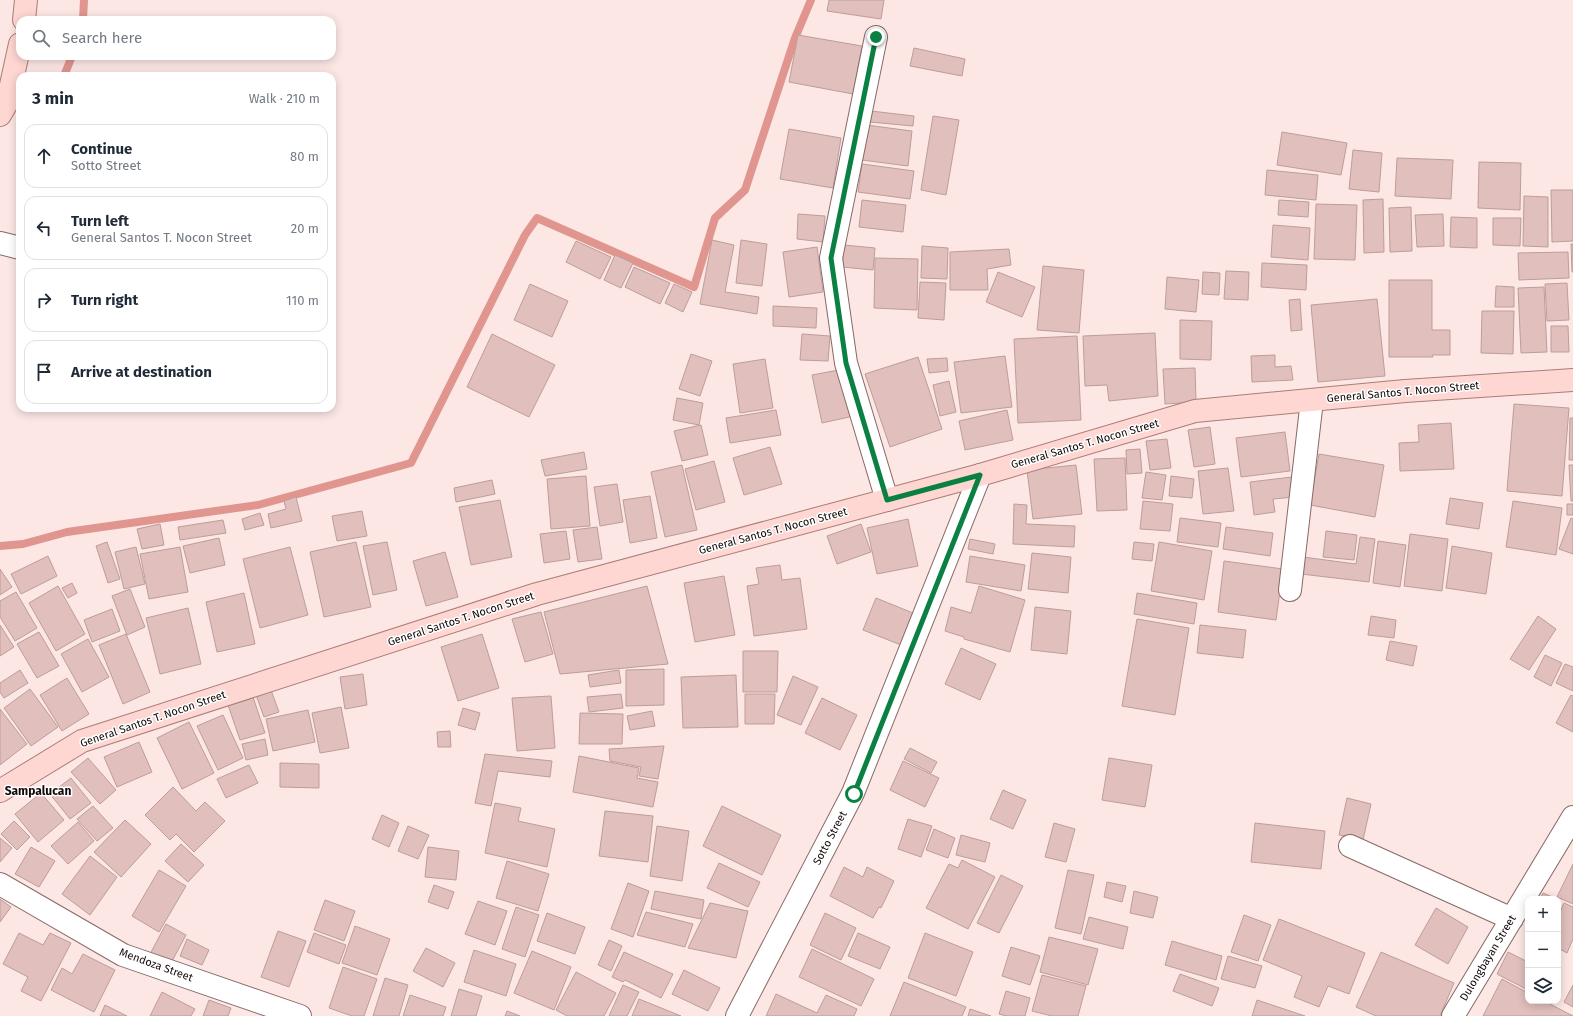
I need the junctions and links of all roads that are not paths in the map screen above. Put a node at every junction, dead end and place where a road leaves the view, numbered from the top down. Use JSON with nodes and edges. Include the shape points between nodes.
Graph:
{"nodes":[{"id":1,"x":26,"y":0,"type":"edge"},
{"id":2,"x":24,"y":16,"type":"edge"},
{"id":3,"x":876,"y":37,"type":"dead end"},
{"id":4,"x":16,"y":60,"type":"edge"},
{"id":5,"x":0,"y":115,"type":"edge"},
{"id":6,"x":0,"y":243,"type":"edge"},
{"id":7,"x":16,"y":247,"type":"edge"},
{"id":8,"x":1573,"y":380,"type":"edge"},
{"id":9,"x":1312,"y":400,"type":"junction"},
{"id":10,"x":980,"y":475,"type":"junction"},
{"id":11,"x":887,"y":500,"type":"junction"},
{"id":12,"x":1290,"y":590,"type":"dead end"},
{"id":13,"x":0,"y":791,"type":"edge"},
{"id":14,"x":1573,"y":817,"type":"edge"},
{"id":15,"x":1350,"y":846,"type":"dead end"},
{"id":16,"x":0,"y":884,"type":"edge"},
{"id":17,"x":1512,"y":919,"type":"junction"},
{"id":18,"x":300,"y":1016,"type":"edge"},
{"id":19,"x":737,"y":1016,"type":"edge"},
{"id":20,"x":1453,"y":1016,"type":"edge"}],
"edges":[{"from":1,"to":2,"type":"main road"},
{"from":3,"to":11,"type":"street","via":[[831,258],[846,363]]},
{"from":4,"to":5,"type":"main road","via":[[7,103]]},
{"from":6,"to":7,"type":"street"},
{"from":8,"to":9,"type":"main road","name":"General Santos T. Nocon Street"},
{"from":9,"to":10,"type":"main road","name":"General Santos T. Nocon Street","via":[[1195,411]]},
{"from":9,"to":12,"type":"street"},
{"from":10,"to":11,"type":"main road","name":"General Santos T. Nocon Street"},
{"from":10,"to":19,"type":"street","name":"Sotto Street","via":[[854,794]]},
{"from":11,"to":13,"type":"main road","name":"General Santos T. Nocon Street","via":[[537,594],[82,741]]},
{"from":14,"to":17,"type":"street","name":"Dulongbayan Street"},
{"from":15,"to":17,"type":"street"},
{"from":16,"to":18,"type":"street","name":"Mendoza Street","via":[[123,955]]},
{"from":17,"to":20,"type":"street","name":"Dulongbayan Street"}]}
